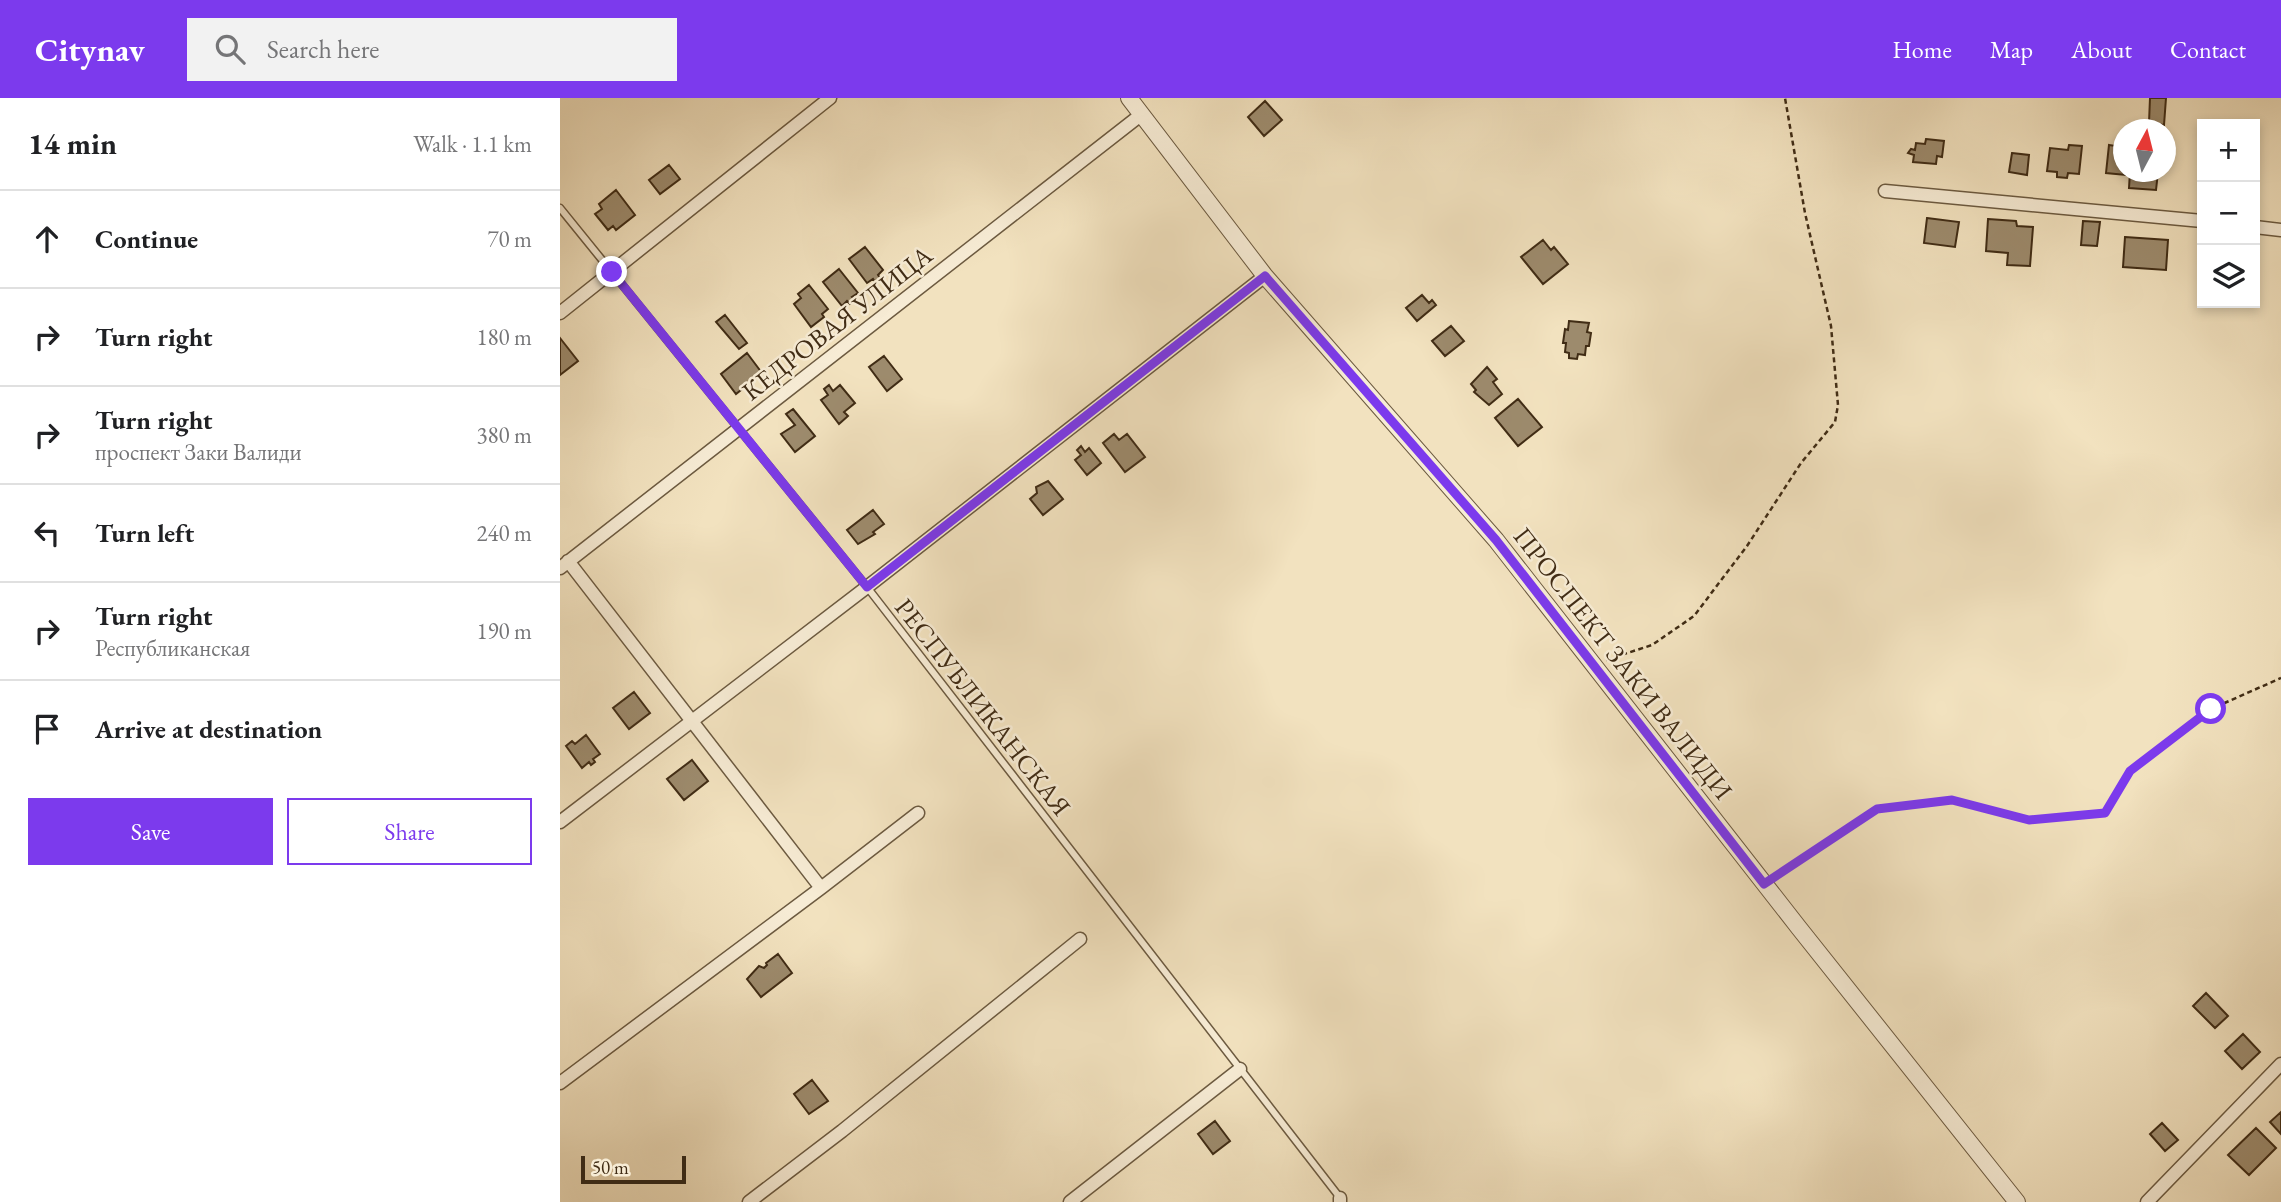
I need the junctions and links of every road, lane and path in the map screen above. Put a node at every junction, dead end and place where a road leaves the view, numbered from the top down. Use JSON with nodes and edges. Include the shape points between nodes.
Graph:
{"nodes":[{"id":1,"x":830,"y":98,"type":"edge"},
{"id":2,"x":1129,"y":98,"type":"edge"},
{"id":3,"x":1785,"y":98,"type":"edge"},
{"id":4,"x":1142,"y":114,"type":"junction"},
{"id":5,"x":1885,"y":191,"type":"dead end"},
{"id":6,"x":560,"y":208,"type":"edge"},
{"id":7,"x":2197,"y":221,"type":"edge"},
{"id":8,"x":2260,"y":228,"type":"edge"},
{"id":9,"x":2281,"y":230,"type":"edge"},
{"id":10,"x":612,"y":272,"type":"junction"},
{"id":11,"x":1265,"y":276,"type":"junction"},
{"id":12,"x":560,"y":313,"type":"edge"},
{"id":13,"x":738,"y":429,"type":"junction"},
{"id":14,"x":564,"y":565,"type":"edge"},
{"id":15,"x":867,"y":587,"type":"junction"},
{"id":16,"x":1593,"y":664,"type":"junction"},
{"id":17,"x":2281,"y":678,"type":"edge"},
{"id":18,"x":692,"y":721,"type":"junction"},
{"id":19,"x":918,"y":813,"type":"dead end"},
{"id":20,"x":560,"y":822,"type":"edge"},
{"id":21,"x":1764,"y":884,"type":"junction"},
{"id":22,"x":821,"y":888,"type":"junction"},
{"id":23,"x":1080,"y":939,"type":"dead end"},
{"id":24,"x":2281,"y":1064,"type":"edge"},
{"id":25,"x":1240,"y":1069,"type":"junction"},
{"id":26,"x":560,"y":1083,"type":"edge"},
{"id":27,"x":1341,"y":1201,"type":"edge"},
{"id":28,"x":749,"y":1202,"type":"edge"},
{"id":29,"x":1070,"y":1202,"type":"edge"},
{"id":30,"x":2017,"y":1202,"type":"edge"},
{"id":31,"x":2147,"y":1202,"type":"edge"}],
"edges":[{"from":1,"to":10,"type":"street"},
{"from":2,"to":4,"type":"street","name":"ПРОСПЕКТ ЗАКИ ВАЛИДИ"},
{"from":3,"to":16,"type":"path","via":[[1831,326],[1838,405],[1835,422],[1694,616],[1652,645]]},
{"from":4,"to":11,"type":"street","name":"ПРОСПЕКТ ЗАКИ ВАЛИДИ"},
{"from":4,"to":13,"type":"street","name":"КЕДРОВАЯ УЛИЦА"},
{"from":5,"to":7,"type":"street"},
{"from":6,"to":10,"type":"lane","name":"РЕСПУБЛИКАНСКАЯ"},
{"from":8,"to":9,"type":"street"},
{"from":10,"to":12,"type":"street"},
{"from":10,"to":13,"type":"lane","name":"РЕСПУБЛИКАНСКАЯ"},
{"from":11,"to":15,"type":"street"},
{"from":11,"to":16,"type":"street","name":"ПРОСПЕКТ ЗАКИ ВАЛИДИ","via":[[1496,540]]},
{"from":13,"to":14,"type":"street","name":"КЕДРОВАЯ УЛИЦА"},
{"from":13,"to":15,"type":"lane","name":"РЕСПУБЛИКАНСКАЯ"},
{"from":14,"to":18,"type":"street"},
{"from":15,"to":18,"type":"street"},
{"from":15,"to":25,"type":"lane","name":"РЕСПУБЛИКАНСКАЯ"},
{"from":16,"to":21,"type":"street","name":"ПРОСПЕКТ ЗАКИ ВАЛИДИ"},
{"from":17,"to":21,"type":"path","via":[[2211,709],[2130,771],[2105,813],[2029,820],[1952,800],[1877,809]]},
{"from":18,"to":20,"type":"street"},
{"from":18,"to":22,"type":"street"},
{"from":19,"to":22,"type":"street"},
{"from":21,"to":30,"type":"street","name":"ПРОСПЕКТ ЗАКИ ВАЛИДИ"},
{"from":22,"to":26,"type":"street"},
{"from":23,"to":28,"type":"street"},
{"from":24,"to":31,"type":"street"},
{"from":25,"to":27,"type":"lane","name":"РЕСПУБЛИКАНСКАЯ"},
{"from":25,"to":29,"type":"street"}]}
